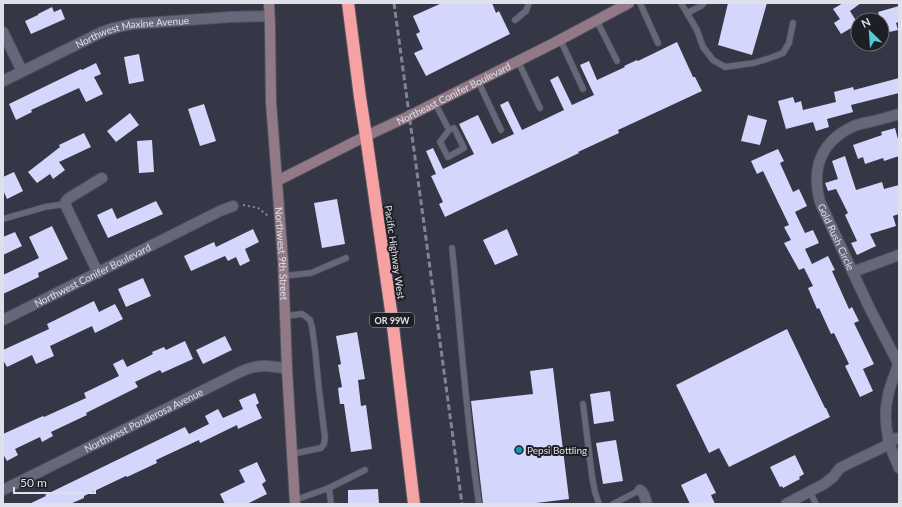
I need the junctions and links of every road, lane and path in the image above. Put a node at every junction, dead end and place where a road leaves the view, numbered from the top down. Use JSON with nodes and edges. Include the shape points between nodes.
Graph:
{"nodes":[{"id":1,"x":269,"y":3,"type":"edge"},
{"id":2,"x":348,"y":3,"type":"edge"},
{"id":3,"x":528,"y":3,"type":"edge"},
{"id":4,"x":629,"y":3,"type":"edge"},
{"id":5,"x":640,"y":3,"type":"edge"},
{"id":6,"x":681,"y":3,"type":"edge"},
{"id":7,"x":704,"y":3,"type":"edge"},
{"id":8,"x":687,"y":13,"type":"junction"},
{"id":9,"x":269,"y":16,"type":"junction"},
{"id":10,"x":596,"y":19,"type":"junction"},
{"id":11,"x":514,"y":20,"type":"dead end"},
{"id":12,"x":793,"y":23,"type":"dead end"},
{"id":13,"x":3,"y":32,"type":"edge"},
{"id":14,"x":560,"y":39,"type":"junction"},
{"id":15,"x":658,"y":42,"type":"dead end"},
{"id":16,"x":518,"y":60,"type":"junction"},
{"id":17,"x":617,"y":61,"type":"dead end"},
{"id":18,"x":22,"y":71,"type":"junction"},
{"id":19,"x":3,"y":80,"type":"edge"},
{"id":20,"x":478,"y":81,"type":"junction"},
{"id":21,"x":583,"y":89,"type":"dead end"},
{"id":22,"x":435,"y":103,"type":"junction"},
{"id":23,"x":540,"y":108,"type":"dead end"},
{"id":24,"x":899,"y":114,"type":"edge"},
{"id":25,"x":449,"y":130,"type":"junction"},
{"id":26,"x":502,"y":130,"type":"dead end"},
{"id":27,"x":366,"y":136,"type":"junction"},
{"id":28,"x":102,"y":178,"type":"dead end"},
{"id":29,"x":277,"y":181,"type":"junction"},
{"id":30,"x":65,"y":204,"type":"junction"},
{"id":31,"x":233,"y":206,"type":"joint"},
{"id":32,"x":3,"y":219,"type":"edge"},
{"id":33,"x":280,"y":219,"type":"junction"},
{"id":34,"x":452,"y":248,"type":"dead end"},
{"id":35,"x":899,"y":255,"type":"edge"},
{"id":36,"x":346,"y":258,"type":"dead end"},
{"id":37,"x":852,"y":270,"type":"junction"},
{"id":38,"x":98,"y":273,"type":"junction"},
{"id":39,"x":283,"y":276,"type":"junction"},
{"id":40,"x":285,"y":316,"type":"junction"},
{"id":41,"x":3,"y":320,"type":"edge"},
{"id":42,"x":898,"y":360,"type":"edge"},
{"id":43,"x":287,"y":369,"type":"junction"},
{"id":44,"x":583,"y":404,"type":"dead end"},
{"id":45,"x":899,"y":438,"type":"edge"},
{"id":46,"x":889,"y":442,"type":"junction"},
{"id":47,"x":292,"y":454,"type":"junction"},
{"id":48,"x":899,"y":468,"type":"edge"},
{"id":49,"x":365,"y":470,"type":"dead end"},
{"id":50,"x":330,"y":488,"type":"junction"},
{"id":51,"x":3,"y":490,"type":"edge"},
{"id":52,"x":640,"y":490,"type":"joint"},
{"id":53,"x":810,"y":492,"type":"junction"},
{"id":54,"x":295,"y":502,"type":"edge"},
{"id":55,"x":331,"y":504,"type":"edge"},
{"id":56,"x":414,"y":504,"type":"edge"},
{"id":57,"x":479,"y":504,"type":"edge"},
{"id":58,"x":599,"y":504,"type":"edge"},
{"id":59,"x":613,"y":504,"type":"edge"},
{"id":60,"x":647,"y":504,"type":"edge"},
{"id":61,"x":786,"y":504,"type":"edge"},
{"id":62,"x":816,"y":504,"type":"edge"}],
"edges":[{"from":1,"to":9,"type":"street","name":"Northwest 9th Street"},
{"from":2,"to":27,"type":"highway","name":"Pacific Highway West","number":"OR 99W"},
{"from":3,"to":11,"type":"lane","via":[[526,11]]},
{"from":4,"to":10,"type":"street","name":"Northeast Conifer Boulevard"},
{"from":5,"to":15,"type":"lane"},
{"from":6,"to":8,"type":"lane"},
{"from":7,"to":8,"type":"lane"},
{"from":8,"to":12,"type":"lane","via":[[703,47],[713,60],[725,67],[754,63],[783,53],[789,43]]},
{"from":9,"to":18,"type":"street","name":"Northwest Maxine Avenue","via":[[132,24],[114,28]]},
{"from":9,"to":29,"type":"street","name":"Northwest 9th Street","via":[[271,102]]},
{"from":10,"to":14,"type":"street","name":"Northeast Conifer Boulevard"},
{"from":10,"to":17,"type":"lane"},
{"from":13,"to":18,"type":"street"},
{"from":14,"to":16,"type":"street","name":"Northeast Conifer Boulevard"},
{"from":14,"to":21,"type":"lane"},
{"from":16,"to":20,"type":"street","name":"Northeast Conifer Boulevard"},
{"from":16,"to":23,"type":"lane"},
{"from":18,"to":19,"type":"street","name":"Northwest Maxine Avenue"},
{"from":20,"to":22,"type":"street","name":"Northeast Conifer Boulevard"},
{"from":20,"to":26,"type":"lane"},
{"from":22,"to":25,"type":"lane"},
{"from":22,"to":27,"type":"street","name":"Northeast Conifer Boulevard"},
{"from":24,"to":37,"type":"street","name":"Gold Rush Circle","via":[[861,124],[842,133],[820,156],[816,181],[820,202]]},
{"from":25,"to":25,"type":"lane","via":[[454,128],[464,148],[448,157],[440,142]]},
{"from":27,"to":29,"type":"street","name":"Northeast Conifer Boulevard"},
{"from":27,"to":56,"type":"highway","name":"Pacific Highway West","number":"OR 99W","via":[[392,318]]},
{"from":28,"to":30,"type":"street","via":[[70,198]]},
{"from":29,"to":33,"type":"street","name":"Northwest 9th Street"},
{"from":30,"to":32,"type":"lane"},
{"from":30,"to":38,"type":"street"},
{"from":31,"to":33,"type":"path","via":[[258,208],[267,215]]},
{"from":31,"to":38,"type":"street","name":"Northwest Conifer Boulevard"},
{"from":33,"to":39,"type":"street","name":"Northwest 9th Street"},
{"from":34,"to":57,"type":"lane"},
{"from":35,"to":37,"type":"street"},
{"from":36,"to":39,"type":"lane","via":[[311,273]]},
{"from":37,"to":42,"type":"street","name":"Gold Rush Circle"},
{"from":38,"to":41,"type":"street","name":"Northwest Conifer Boulevard"},
{"from":39,"to":40,"type":"street","name":"Northwest 9th Street"},
{"from":40,"to":43,"type":"street","name":"Northwest 9th Street"},
{"from":40,"to":47,"type":"lane","via":[[302,314],[310,320],[325,438],[321,448]]},
{"from":42,"to":46,"type":"street","via":[[885,414]]},
{"from":43,"to":47,"type":"street","name":"Northwest 9th Street"},
{"from":43,"to":51,"type":"street","name":"Northwest Ponderosa Avenue","via":[[271,366],[248,368]]},
{"from":44,"to":58,"type":"lane","via":[[592,476]]},
{"from":45,"to":46,"type":"street"},
{"from":46,"to":48,"type":"street"},
{"from":46,"to":53,"type":"street","via":[[840,468],[833,477]]},
{"from":47,"to":54,"type":"street","name":"Northwest 9th Street"},
{"from":49,"to":50,"type":"lane"},
{"from":50,"to":54,"type":"lane"},
{"from":50,"to":55,"type":"lane"},
{"from":52,"to":59,"type":"lane"},
{"from":52,"to":60,"type":"street"},
{"from":53,"to":61,"type":"street"},
{"from":53,"to":62,"type":"lane"}]}
